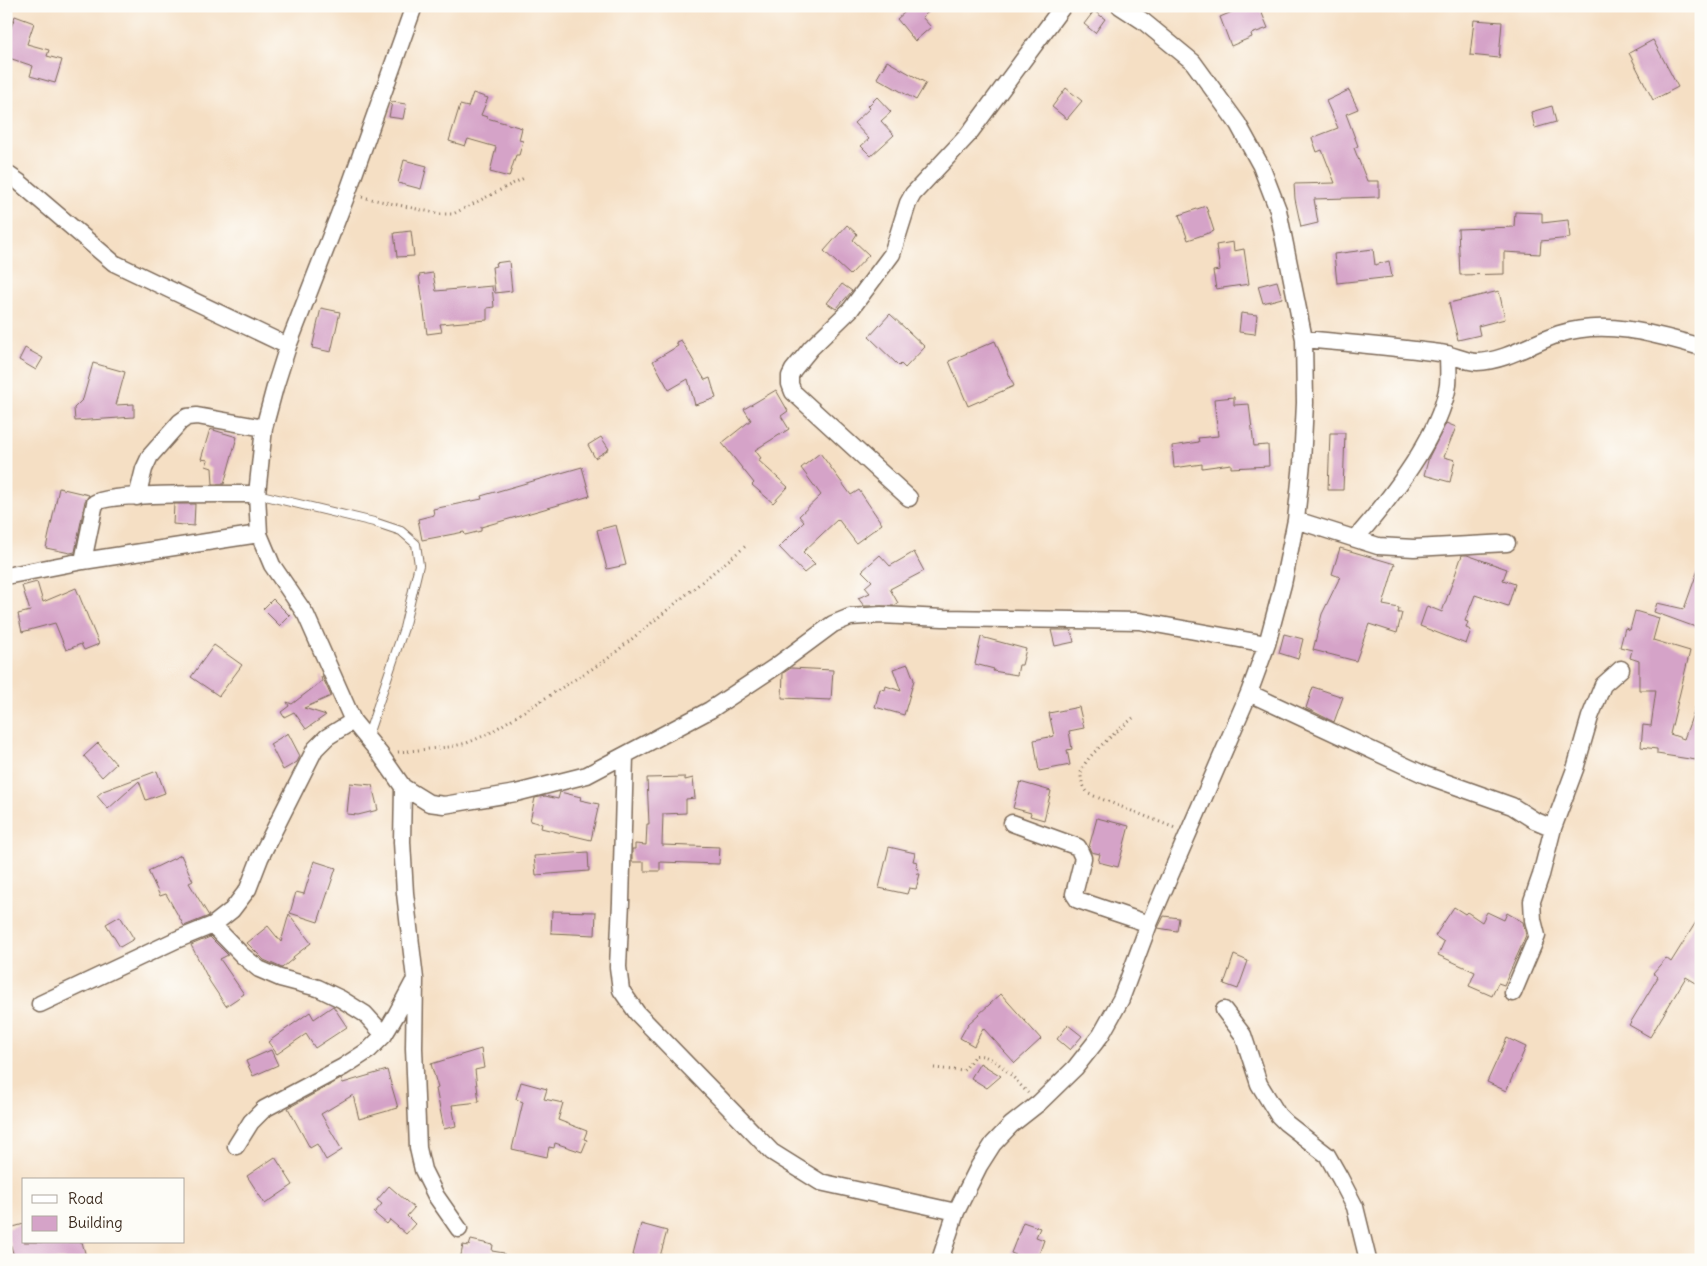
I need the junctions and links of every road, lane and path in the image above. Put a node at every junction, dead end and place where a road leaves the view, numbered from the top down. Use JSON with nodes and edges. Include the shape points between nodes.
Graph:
{"nodes":[{"id":1,"x":414,"y":6,"type":"edge"},
{"id":2,"x":1063,"y":6,"type":"edge"},
{"id":3,"x":1120,"y":6,"type":"edge"},
{"id":4,"x":6,"y":173,"type":"edge"},
{"id":5,"x":524,"y":178,"type":"dead end"},
{"id":6,"x":347,"y":194,"type":"junction"},
{"id":7,"x":1304,"y":339,"type":"junction"},
{"id":8,"x":288,"y":346,"type":"junction"},
{"id":9,"x":1701,"y":347,"type":"edge"},
{"id":10,"x":1448,"y":354,"type":"junction"},
{"id":11,"x":264,"y":428,"type":"junction"},
{"id":12,"x":257,"y":494,"type":"junction"},
{"id":13,"x":138,"y":497,"type":"junction"},
{"id":14,"x":909,"y":498,"type":"dead end"},
{"id":15,"x":1296,"y":520,"type":"junction"},
{"id":16,"x":259,"y":534,"type":"junction"},
{"id":17,"x":1356,"y":538,"type":"junction"},
{"id":18,"x":1507,"y":543,"type":"dead end"},
{"id":19,"x":747,"y":545,"type":"dead end"},
{"id":20,"x":83,"y":561,"type":"junction"},
{"id":21,"x":6,"y":576,"type":"edge"},
{"id":22,"x":1267,"y":644,"type":"junction"},
{"id":23,"x":1621,"y":669,"type":"dead end"},
{"id":24,"x":1249,"y":693,"type":"junction"},
{"id":25,"x":1133,"y":718,"type":"dead end"},
{"id":26,"x":352,"y":722,"type":"junction"},
{"id":27,"x":366,"y":739,"type":"junction"},
{"id":28,"x":380,"y":754,"type":"junction"},
{"id":29,"x":625,"y":755,"type":"junction"},
{"id":30,"x":404,"y":787,"type":"junction"},
{"id":31,"x":1012,"y":823,"type":"dead end"},
{"id":32,"x":1553,"y":828,"type":"junction"},
{"id":33,"x":1189,"y":834,"type":"junction"},
{"id":34,"x":1149,"y":924,"type":"junction"},
{"id":35,"x":213,"y":925,"type":"junction"},
{"id":36,"x":415,"y":979,"type":"junction"},
{"id":37,"x":1513,"y":993,"type":"dead end"},
{"id":38,"x":40,"y":1004,"type":"dead end"},
{"id":39,"x":1224,"y":1010,"type":"dead end"},
{"id":40,"x":384,"y":1035,"type":"junction"},
{"id":41,"x":934,"y":1068,"type":"dead end"},
{"id":42,"x":1040,"y":1104,"type":"junction"},
{"id":43,"x":236,"y":1146,"type":"dead end"},
{"id":44,"x":956,"y":1212,"type":"junction"},
{"id":45,"x":459,"y":1229,"type":"dead end"},
{"id":46,"x":940,"y":1260,"type":"edge"},
{"id":47,"x":1368,"y":1260,"type":"edge"}],
"edges":[{"from":1,"to":6,"type":"street"},
{"from":2,"to":14,"type":"street","via":[[968,135],[913,194],[892,254],[851,309],[811,348],[790,376],[793,392]]},
{"from":3,"to":7,"type":"street","via":[[1192,62],[1238,124],[1261,166],[1278,210]]},
{"from":4,"to":8,"type":"street","via":[[114,263]]},
{"from":5,"to":6,"type":"path","via":[[453,214]]},
{"from":6,"to":8,"type":"street"},
{"from":7,"to":10,"type":"street"},
{"from":7,"to":15,"type":"street","via":[[1305,403]]},
{"from":8,"to":11,"type":"street"},
{"from":9,"to":10,"type":"street","via":[[1620,329],[1584,328],[1560,334],[1508,356],[1475,362]]},
{"from":10,"to":17,"type":"street","via":[[1448,385],[1434,427],[1388,501]]},
{"from":11,"to":12,"type":"street"},
{"from":11,"to":13,"type":"street","via":[[197,416],[187,418],[150,456]]},
{"from":12,"to":13,"type":"street"},
{"from":12,"to":16,"type":"street"},
{"from":12,"to":27,"type":"lane","via":[[374,522],[401,531],[416,544],[420,565],[404,628]]},
{"from":13,"to":20,"type":"street","via":[[100,500],[95,504]]},
{"from":15,"to":17,"type":"street"},
{"from":15,"to":22,"type":"street"},
{"from":16,"to":20,"type":"street"},
{"from":16,"to":26,"type":"street","via":[[272,565],[306,614]]},
{"from":17,"to":18,"type":"street","via":[[1378,546],[1414,548]]},
{"from":19,"to":28,"type":"path","via":[[606,660],[488,734],[449,747]]},
{"from":20,"to":21,"type":"street"},
{"from":22,"to":24,"type":"street"},
{"from":22,"to":29,"type":"street","via":[[1139,621],[850,617],[833,624],[710,710]]},
{"from":23,"to":32,"type":"street","via":[[1603,685]]},
{"from":24,"to":32,"type":"street","via":[[1424,775],[1512,806]]},
{"from":24,"to":33,"type":"street"},
{"from":25,"to":33,"type":"path","via":[[1083,767],[1081,778],[1084,788],[1089,794]]},
{"from":26,"to":27,"type":"street"},
{"from":26,"to":35,"type":"street","via":[[315,748],[248,889],[232,910]]},
{"from":27,"to":28,"type":"street"},
{"from":28,"to":30,"type":"street"},
{"from":29,"to":30,"type":"street","via":[[587,775],[516,794],[444,805],[428,803]]},
{"from":29,"to":44,"type":"street","via":[[618,967],[621,990],[637,1013],[772,1152],[820,1182]]},
{"from":30,"to":36,"type":"street","via":[[402,842]]},
{"from":31,"to":34,"type":"street","via":[[1078,847],[1083,858],[1074,894],[1078,900]]},
{"from":32,"to":37,"type":"street","via":[[1532,901],[1537,936]]},
{"from":33,"to":34,"type":"street"},
{"from":34,"to":42,"type":"street","via":[[1121,999],[1101,1035]]},
{"from":35,"to":38,"type":"street"},
{"from":35,"to":40,"type":"street","via":[[259,969],[318,988],[341,1000],[365,1014]]},
{"from":36,"to":40,"type":"street"},
{"from":36,"to":45,"type":"street","via":[[418,1148],[423,1170],[436,1196]]},
{"from":39,"to":47,"type":"street","via":[[1243,1035],[1259,1084],[1278,1115],[1327,1155],[1355,1207]]},
{"from":40,"to":43,"type":"street","via":[[369,1050],[264,1108]]},
{"from":41,"to":42,"type":"path","via":[[963,1071],[974,1056],[985,1056],[996,1061]]},
{"from":42,"to":44,"type":"street","via":[[993,1144]]},
{"from":44,"to":46,"type":"street"}]}
